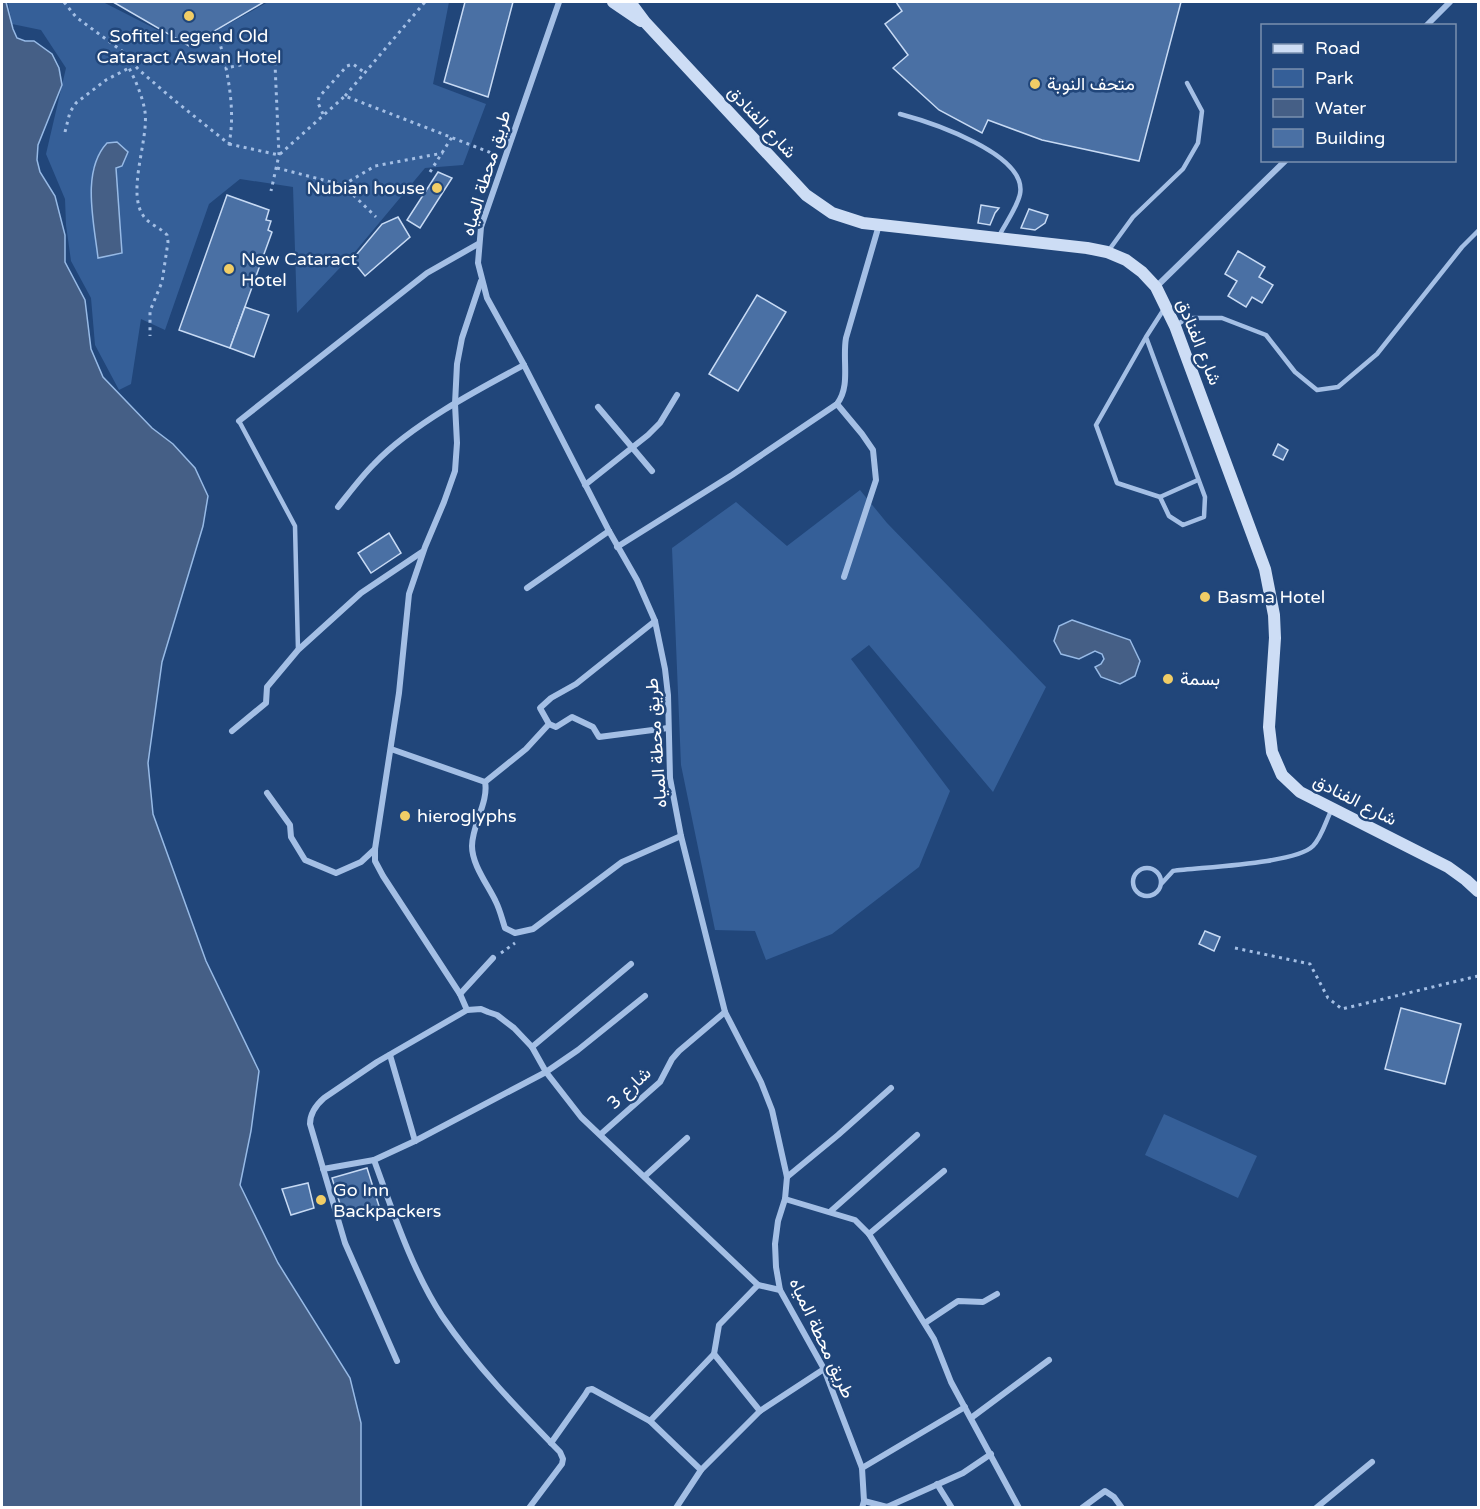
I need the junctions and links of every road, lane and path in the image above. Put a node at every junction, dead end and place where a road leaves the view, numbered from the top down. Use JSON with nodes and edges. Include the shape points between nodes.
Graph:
{"nodes":[{"id":1,"x":64,"y":2,"type":"edge"},
{"id":2,"x":425,"y":2,"type":"edge"},
{"id":3,"x":559,"y":2,"type":"edge"},
{"id":4,"x":613,"y":2,"type":"edge"},
{"id":5,"x":630,"y":2,"type":"edge"},
{"id":6,"x":1450,"y":2,"type":"edge"},
{"id":7,"x":645,"y":22,"type":"junction"},
{"id":8,"x":1428,"y":24,"type":"edge"},
{"id":9,"x":219,"y":39,"type":"dead end"},
{"id":10,"x":132,"y":62,"type":"junction"},
{"id":11,"x":129,"y":68,"type":"junction"},
{"id":12,"x":226,"y":68,"type":"junction"},
{"id":13,"x":365,"y":73,"type":"junction"},
{"id":14,"x":1187,"y":83,"type":"dead end"},
{"id":15,"x":345,"y":96,"type":"junction"},
{"id":16,"x":322,"y":114,"type":"junction"},
{"id":17,"x":900,"y":114,"type":"dead end"},
{"id":18,"x":65,"y":132,"type":"dead end"},
{"id":19,"x":452,"y":137,"type":"junction"},
{"id":20,"x":229,"y":144,"type":"junction"},
{"id":21,"x":443,"y":153,"type":"junction"},
{"id":22,"x":279,"y":155,"type":"junction"},
{"id":23,"x":504,"y":159,"type":"junction"},
{"id":24,"x":1284,"y":162,"type":"edge"},
{"id":25,"x":277,"y":168,"type":"junction"},
{"id":26,"x":430,"y":172,"type":"dead end"},
{"id":27,"x":343,"y":185,"type":"junction"},
{"id":28,"x":271,"y":190,"type":"dead end"},
{"id":29,"x":376,"y":217,"type":"dead end"},
{"id":30,"x":879,"y":225,"type":"junction"},
{"id":31,"x":1479,"y":231,"type":"edge"},
{"id":32,"x":998,"y":238,"type":"junction"},
{"id":33,"x":478,"y":244,"type":"junction"},
{"id":34,"x":1107,"y":252,"type":"junction"},
{"id":35,"x":481,"y":280,"type":"junction"},
{"id":36,"x":1156,"y":286,"type":"junction"},
{"id":37,"x":1166,"y":307,"type":"junction"},
{"id":38,"x":1175,"y":326,"type":"junction"},
{"id":39,"x":150,"y":336,"type":"dead end"},
{"id":40,"x":1146,"y":337,"type":"junction"},
{"id":41,"x":524,"y":365,"type":"junction"},
{"id":42,"x":677,"y":395,"type":"dead end"},
{"id":43,"x":455,"y":404,"type":"junction"},
{"id":44,"x":837,"y":404,"type":"junction"},
{"id":45,"x":598,"y":407,"type":"dead end"},
{"id":46,"x":239,"y":421,"type":"joint"},
{"id":47,"x":632,"y":448,"type":"junction"},
{"id":48,"x":652,"y":471,"type":"dead end"},
{"id":49,"x":1198,"y":480,"type":"junction"},
{"id":50,"x":585,"y":485,"type":"junction"},
{"id":51,"x":1160,"y":497,"type":"junction"},
{"id":52,"x":338,"y":507,"type":"dead end"},
{"id":53,"x":609,"y":531,"type":"junction"},
{"id":54,"x":617,"y":547,"type":"junction"},
{"id":55,"x":423,"y":552,"type":"junction"},
{"id":56,"x":844,"y":577,"type":"dead end"},
{"id":57,"x":527,"y":588,"type":"dead end"},
{"id":58,"x":655,"y":621,"type":"junction"},
{"id":59,"x":298,"y":650,"type":"junction"},
{"id":60,"x":549,"y":724,"type":"junction"},
{"id":61,"x":668,"y":728,"type":"junction"},
{"id":62,"x":232,"y":732,"type":"dead end"},
{"id":63,"x":391,"y":749,"type":"junction"},
{"id":64,"x":485,"y":782,"type":"junction"},
{"id":65,"x":267,"y":792,"type":"dead end"},
{"id":66,"x":1332,"y":809,"type":"junction"},
{"id":67,"x":681,"y":836,"type":"junction"},
{"id":68,"x":375,"y":849,"type":"junction"},
{"id":69,"x":1162,"y":883,"type":"junction"},
{"id":70,"x":1479,"y":891,"type":"edge"},
{"id":71,"x":1235,"y":948,"type":"dead end"},
{"id":72,"x":494,"y":958,"type":"dead end"},
{"id":73,"x":631,"y":964,"type":"dead end"},
{"id":74,"x":1479,"y":976,"type":"edge"},
{"id":75,"x":460,"y":994,"type":"junction"},
{"id":76,"x":645,"y":996,"type":"dead end"},
{"id":77,"x":467,"y":1010,"type":"junction"},
{"id":78,"x":725,"y":1012,"type":"junction"},
{"id":79,"x":532,"y":1047,"type":"junction"},
{"id":80,"x":390,"y":1055,"type":"junction"},
{"id":81,"x":546,"y":1072,"type":"junction"},
{"id":82,"x":891,"y":1088,"type":"dead end"},
{"id":83,"x":600,"y":1134,"type":"junction"},
{"id":84,"x":917,"y":1135,"type":"dead end"},
{"id":85,"x":687,"y":1138,"type":"dead end"},
{"id":86,"x":415,"y":1141,"type":"junction"},
{"id":87,"x":374,"y":1160,"type":"junction"},
{"id":88,"x":323,"y":1169,"type":"junction"},
{"id":89,"x":944,"y":1171,"type":"dead end"},
{"id":90,"x":645,"y":1176,"type":"junction"},
{"id":91,"x":787,"y":1177,"type":"junction"},
{"id":92,"x":785,"y":1199,"type":"junction"},
{"id":93,"x":831,"y":1211,"type":"junction"},
{"id":94,"x":869,"y":1234,"type":"junction"},
{"id":95,"x":758,"y":1285,"type":"junction"},
{"id":96,"x":780,"y":1290,"type":"junction"},
{"id":97,"x":997,"y":1294,"type":"dead end"},
{"id":98,"x":924,"y":1323,"type":"junction"},
{"id":99,"x":714,"y":1354,"type":"junction"},
{"id":100,"x":1049,"y":1360,"type":"dead end"},
{"id":101,"x":397,"y":1361,"type":"dead end"},
{"id":102,"x":824,"y":1369,"type":"junction"},
{"id":103,"x":965,"y":1407,"type":"junction"},
{"id":104,"x":760,"y":1411,"type":"junction"},
{"id":105,"x":971,"y":1418,"type":"junction"},
{"id":106,"x":650,"y":1422,"type":"junction"},
{"id":107,"x":551,"y":1443,"type":"junction"},
{"id":108,"x":991,"y":1454,"type":"junction"},
{"id":109,"x":1372,"y":1462,"type":"dead end"},
{"id":110,"x":862,"y":1468,"type":"junction"},
{"id":111,"x":701,"y":1470,"type":"junction"},
{"id":112,"x":938,"y":1484,"type":"junction"},
{"id":113,"x":863,"y":1504,"type":"edge"},
{"id":114,"x":529,"y":1508,"type":"edge"},
{"id":115,"x":676,"y":1508,"type":"edge"},
{"id":116,"x":952,"y":1508,"type":"edge"},
{"id":117,"x":1019,"y":1508,"type":"edge"},
{"id":118,"x":1082,"y":1508,"type":"edge"},
{"id":119,"x":1122,"y":1508,"type":"edge"},
{"id":120,"x":1316,"y":1508,"type":"edge"}],
"edges":[{"from":1,"to":10,"type":"path","via":[[76,17]]},
{"from":2,"to":13,"type":"path"},
{"from":3,"to":23,"type":"street","name":"طريق محطة المياه"},
{"from":4,"to":7,"type":"street","name":"شارع الفنادق"},
{"from":5,"to":7,"type":"street","name":"شارع الفنادق"},
{"from":6,"to":8,"type":"street"},
{"from":7,"to":30,"type":"street","name":"شارع الفنادق","via":[[806,195],[847,219]]},
{"from":9,"to":12,"type":"path"},
{"from":10,"to":11,"type":"path"},
{"from":10,"to":20,"type":"path"},
{"from":11,"to":18,"type":"path","via":[[76,103]]},
{"from":11,"to":39,"type":"path","via":[[145,112],[136,190],[140,208],[145,218],[167,235],[168,242],[162,282],[150,311]]},
{"from":12,"to":20,"type":"path","via":[[231,90]]},
{"from":12,"to":22,"type":"path","via":[[269,59],[274,62]]},
{"from":13,"to":15,"type":"path"},
{"from":13,"to":16,"type":"path","via":[[353,64],[346,66],[319,97]]},
{"from":14,"to":34,"type":"lane","via":[[1202,111],[1198,142],[1183,169],[1133,217]]},
{"from":15,"to":16,"type":"path"},
{"from":15,"to":19,"type":"path"},
{"from":16,"to":22,"type":"path"},
{"from":17,"to":32,"type":"lane","via":[[976,143],[1006,162],[1019,179],[1020,194]]},
{"from":19,"to":21,"type":"path"},
{"from":19,"to":23,"type":"path"},
{"from":20,"to":22,"type":"path"},
{"from":21,"to":26,"type":"path"},
{"from":21,"to":27,"type":"path","via":[[375,166]]},
{"from":22,"to":25,"type":"path"},
{"from":23,"to":33,"type":"street","name":"طريق محطة المياه"},
{"from":24,"to":36,"type":"street"},
{"from":25,"to":27,"type":"path"},
{"from":25,"to":28,"type":"path"},
{"from":27,"to":29,"type":"path"},
{"from":30,"to":32,"type":"street","name":"شارع الفنادق"},
{"from":30,"to":44,"type":"street","via":[[846,338],[845,389]]},
{"from":31,"to":38,"type":"lane","via":[[1377,354],[1338,387],[1317,390],[1295,372],[1266,335],[1222,318],[1188,318]]},
{"from":32,"to":34,"type":"street","name":"شارع الفنادق"},
{"from":33,"to":35,"type":"street","name":"طريق محطة المياه"},
{"from":33,"to":46,"type":"street","via":[[427,273]]},
{"from":34,"to":36,"type":"street","name":"شارع الفنادق","via":[[1134,266]]},
{"from":35,"to":41,"type":"street","name":"طريق محطة المياه"},
{"from":35,"to":43,"type":"street","via":[[462,338]]},
{"from":36,"to":37,"type":"street","name":"شارع الفنادق"},
{"from":37,"to":38,"type":"street","name":"شارع الفنادق"},
{"from":37,"to":40,"type":"lane"},
{"from":38,"to":66,"type":"street","name":"شارع الفنادق","via":[[1265,569],[1275,638],[1269,727],[1272,752],[1282,775],[1300,792]]},
{"from":40,"to":49,"type":"lane"},
{"from":40,"to":51,"type":"lane","via":[[1096,425],[1117,483]]},
{"from":41,"to":43,"type":"street"},
{"from":41,"to":50,"type":"street","name":"طريق محطة المياه"},
{"from":42,"to":47,"type":"street","via":[[660,423]]},
{"from":43,"to":52,"type":"street","via":[[374,463]]},
{"from":43,"to":55,"type":"street","via":[[455,471]]},
{"from":44,"to":54,"type":"street"},
{"from":44,"to":56,"type":"street","via":[[873,450],[876,480]]},
{"from":45,"to":47,"type":"street"},
{"from":46,"to":59,"type":"lane","via":[[295,526]]},
{"from":47,"to":48,"type":"street"},
{"from":47,"to":50,"type":"street"},
{"from":49,"to":51,"type":"lane"},
{"from":49,"to":51,"type":"lane","via":[[1205,497],[1204,517],[1183,525],[1169,516]]},
{"from":50,"to":53,"type":"street","name":"طريق محطة المياه"},
{"from":53,"to":54,"type":"street","name":"طريق محطة المياه"},
{"from":53,"to":57,"type":"street"},
{"from":54,"to":58,"type":"street","name":"طريق محطة المياه"},
{"from":55,"to":59,"type":"street","via":[[361,593]]},
{"from":55,"to":63,"type":"street","via":[[409,594]]},
{"from":58,"to":60,"type":"street","via":[[540,708]]},
{"from":58,"to":61,"type":"street","name":"طريق محطة المياه","via":[[665,669]]},
{"from":59,"to":62,"type":"street","via":[[267,687],[266,704]]},
{"from":60,"to":61,"type":"street","via":[[556,727],[572,717],[593,727],[599,737]]},
{"from":60,"to":64,"type":"street","via":[[526,749]]},
{"from":61,"to":67,"type":"street","name":"طريق محطة المياه","via":[[670,778]]},
{"from":63,"to":64,"type":"street"},
{"from":63,"to":68,"type":"street"},
{"from":64,"to":67,"type":"street","via":[[472,849],[505,928],[515,933],[533,929],[622,862]]},
{"from":65,"to":68,"type":"street","via":[[290,825],[291,837],[304,860],[336,873],[361,862]]},
{"from":66,"to":69,"type":"lane","via":[[1317,840],[1305,851],[1263,862],[1173,871]]},
{"from":66,"to":70,"type":"street","name":"شارع الفنادق","via":[[1448,867]]},
{"from":67,"to":78,"type":"street","name":"طريق محطة المياه"},
{"from":68,"to":75,"type":"street","via":[[375,861],[383,876]]},
{"from":69,"to":69,"type":"lane","via":[[1157,871],[1151,868],[1138,870],[1133,882],[1137,893],[1143,896],[1156,894]]},
{"from":71,"to":74,"type":"path","via":[[1310,964],[1328,998],[1342,1009]]},
{"from":72,"to":75,"type":"street"},
{"from":73,"to":79,"type":"street"},
{"from":75,"to":77,"type":"street"},
{"from":76,"to":81,"type":"street"},
{"from":77,"to":79,"type":"street","via":[[497,1015]]},
{"from":77,"to":80,"type":"street"},
{"from":78,"to":83,"type":"street","name":"شارع 3","via":[[679,1051],[660,1082]]},
{"from":78,"to":91,"type":"street","name":"طريق محطة المياه","via":[[772,1110]]},
{"from":79,"to":81,"type":"street"},
{"from":80,"to":86,"type":"street"},
{"from":80,"to":88,"type":"street","via":[[317,1104],[310,1125]]},
{"from":81,"to":83,"type":"street","via":[[581,1117]]},
{"from":81,"to":86,"type":"street"},
{"from":82,"to":91,"type":"street"},
{"from":83,"to":90,"type":"street"},
{"from":84,"to":93,"type":"street"},
{"from":85,"to":90,"type":"street"},
{"from":86,"to":87,"type":"street"},
{"from":87,"to":88,"type":"street"},
{"from":87,"to":107,"type":"street","via":[[397,1223],[442,1315],[490,1379]]},
{"from":88,"to":101,"type":"street","via":[[345,1243]]},
{"from":89,"to":94,"type":"street"},
{"from":90,"to":95,"type":"street"},
{"from":91,"to":92,"type":"street","name":"طريق محطة المياه"},
{"from":92,"to":93,"type":"street"},
{"from":92,"to":96,"type":"street","name":"طريق محطة المياه","via":[[775,1244]]},
{"from":93,"to":94,"type":"street","via":[[855,1220]]},
{"from":94,"to":98,"type":"street"},
{"from":95,"to":96,"type":"street"},
{"from":95,"to":99,"type":"street","via":[[719,1325]]},
{"from":96,"to":102,"type":"street","name":"طريق محطة المياه"},
{"from":97,"to":98,"type":"street","via":[[982,1302],[958,1301]]},
{"from":98,"to":103,"type":"street"},
{"from":99,"to":104,"type":"street"},
{"from":99,"to":106,"type":"street"},
{"from":100,"to":105,"type":"street"},
{"from":102,"to":104,"type":"street"},
{"from":102,"to":110,"type":"street","name":"طريق محطة المياه"},
{"from":103,"to":105,"type":"street"},
{"from":103,"to":110,"type":"street"},
{"from":104,"to":111,"type":"street"},
{"from":105,"to":108,"type":"street"},
{"from":106,"to":107,"type":"street","via":[[588,1390]]},
{"from":106,"to":111,"type":"street"},
{"from":107,"to":114,"type":"street","via":[[560,1452],[562,1464]]},
{"from":108,"to":112,"type":"street"},
{"from":108,"to":117,"type":"street"},
{"from":109,"to":120,"type":"street"},
{"from":110,"to":113,"type":"street","name":"طريق محطة المياه"},
{"from":111,"to":115,"type":"street"},
{"from":112,"to":113,"type":"street","via":[[887,1507]]},
{"from":112,"to":116,"type":"street"},
{"from":118,"to":119,"type":"street","via":[[1105,1491]]}]}
